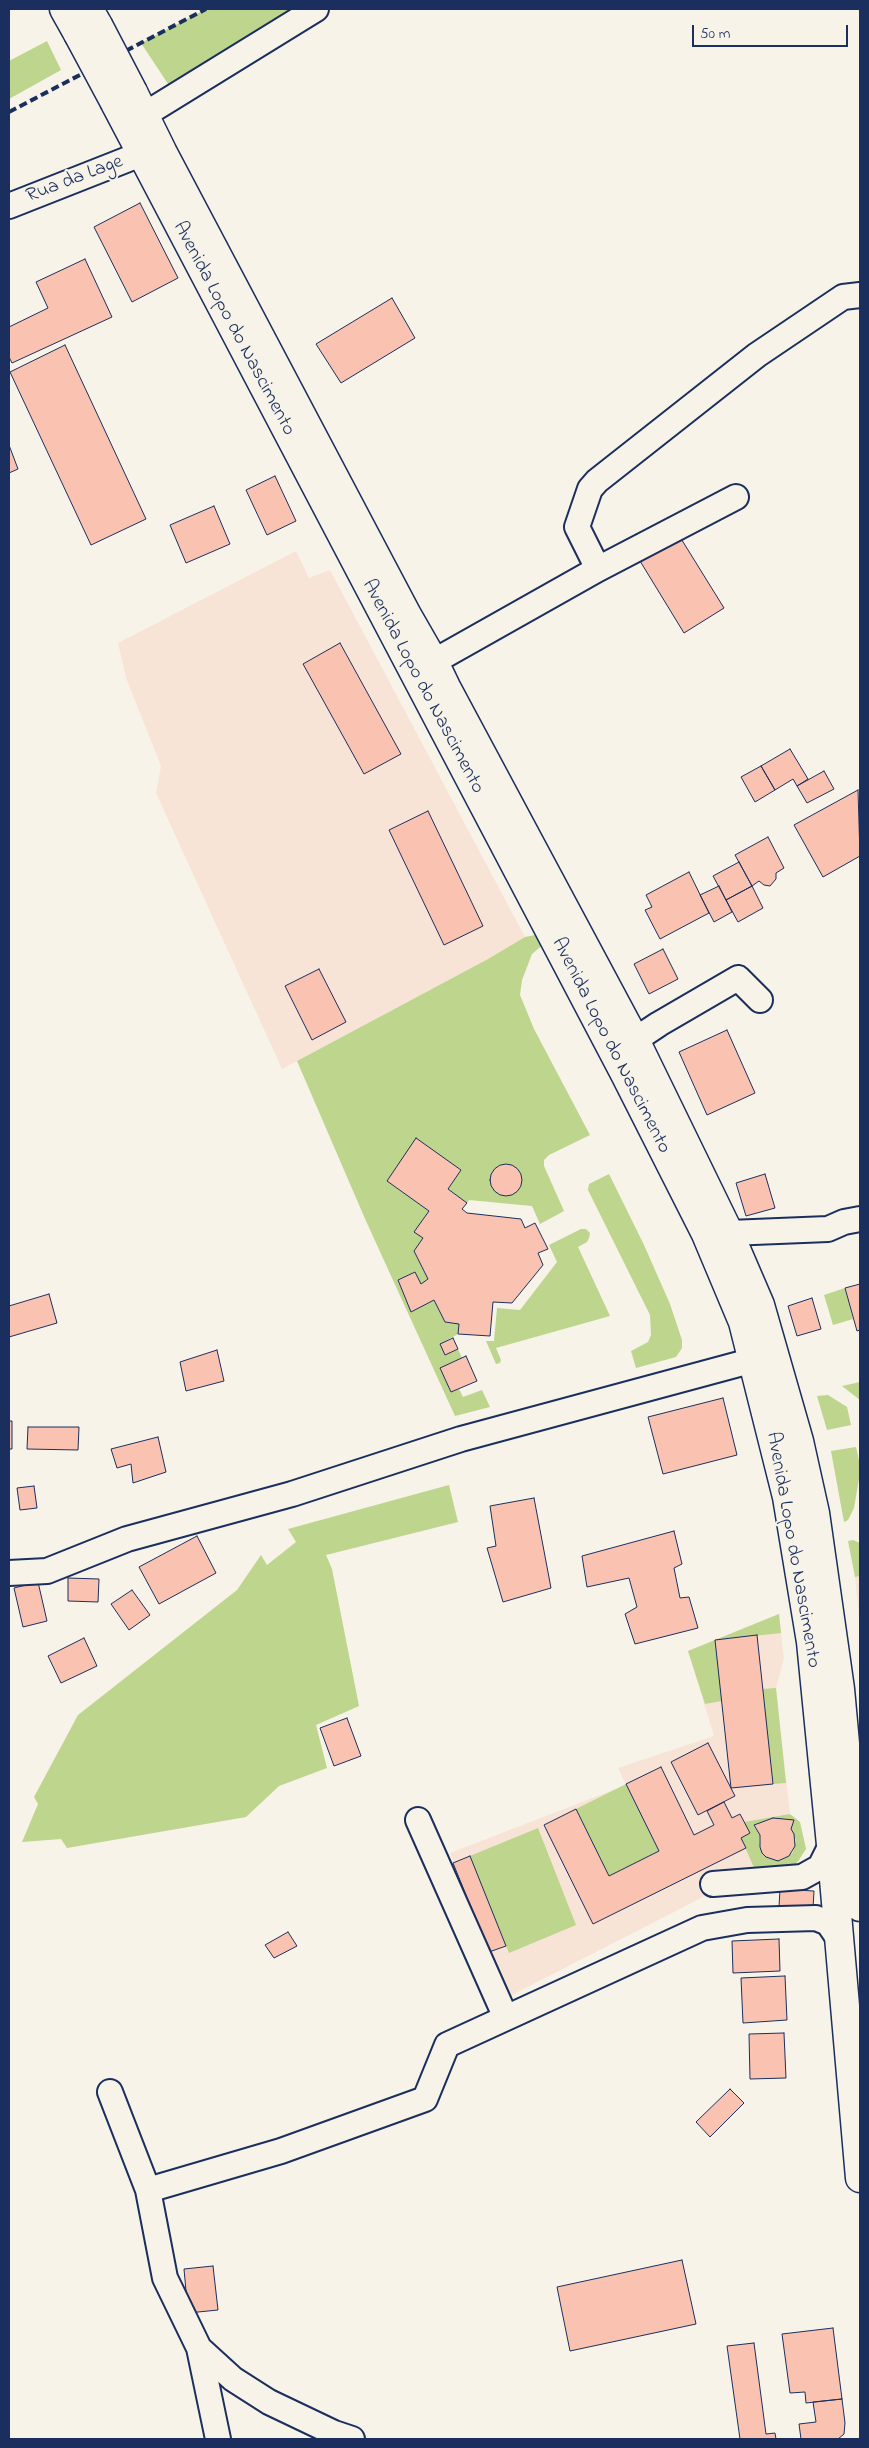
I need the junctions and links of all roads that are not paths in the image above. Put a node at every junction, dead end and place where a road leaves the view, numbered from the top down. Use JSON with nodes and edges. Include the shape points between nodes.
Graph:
{"nodes":[{"id":1,"x":64,"y":9,"type":"edge"},
{"id":2,"x":316,"y":9,"type":"edge"},
{"id":3,"x":89,"y":23,"type":"edge"},
{"id":4,"x":130,"y":103,"type":"junction"},
{"id":5,"x":141,"y":154,"type":"junction"},
{"id":6,"x":9,"y":206,"type":"edge"},
{"id":7,"x":860,"y":295,"type":"edge"},
{"id":8,"x":736,"y":498,"type":"dead end"},
{"id":9,"x":598,"y":568,"type":"junction"},
{"id":10,"x":425,"y":667,"type":"junction"},
{"id":11,"x":760,"y":1000,"type":"dead end"},
{"id":12,"x":636,"y":1040,"type":"junction"},
{"id":13,"x":860,"y":1219,"type":"edge"},
{"id":14,"x":729,"y":1234,"type":"junction"},
{"id":15,"x":754,"y":1360,"type":"junction"},
{"id":16,"x":9,"y":1573,"type":"edge"},
{"id":17,"x":418,"y":1820,"type":"dead end"},
{"id":18,"x":831,"y":1845,"type":"junction"},
{"id":19,"x":744,"y":1882,"type":"junction"},
{"id":20,"x":713,"y":1884,"type":"dead end"},
{"id":21,"x":860,"y":1907,"type":"edge"},
{"id":22,"x":747,"y":1920,"type":"junction"},
{"id":23,"x":839,"y":1938,"type":"junction"},
{"id":24,"x":506,"y":2018,"type":"junction"},
{"id":25,"x":110,"y":2092,"type":"dead end"},
{"id":26,"x":860,"y":2178,"type":"edge"},
{"id":27,"x":148,"y":2190,"type":"junction"},
{"id":28,"x":199,"y":2348,"type":"junction"},
{"id":29,"x":218,"y":2439,"type":"edge"},
{"id":30,"x":352,"y":2439,"type":"edge"}],
"edges":[{"from":1,"to":3,"type":"main road","name":"Avenida Lopo do Nascimento"},
{"from":2,"to":4,"type":"street"},
{"from":3,"to":4,"type":"main road","name":"Avenida Lopo do Nascimento","bridge":true},
{"from":4,"to":5,"type":"main road","name":"Avenida Lopo do Nascimento"},
{"from":4,"to":10,"type":"main road","name":"Avenida Lopo do Nascimento","via":[[407,615]]},
{"from":5,"to":6,"type":"street","name":"Rua da Lage"},
{"from":5,"to":10,"type":"main road","name":"Avenida Lopo do Nascimento"},
{"from":7,"to":9,"type":"street","via":[[843,297],[757,355],[597,481],[590,489],[576,527]]},
{"from":8,"to":9,"type":"street"},
{"from":9,"to":10,"type":"street"},
{"from":10,"to":12,"type":"main road","name":"Avenida Lopo do Nascimento","via":[[460,713]]},
{"from":10,"to":15,"type":"main road","name":"Avenida Lopo do Nascimento","via":[[706,1234],[743,1322]]},
{"from":11,"to":12,"type":"street","via":[[738,978]]},
{"from":12,"to":14,"type":"main road","name":"Avenida Lopo do Nascimento"},
{"from":13,"to":14,"type":"street","via":[[828,1229]]},
{"from":14,"to":21,"type":"main road","name":"Avenida Lopo do Nascimento","via":[[760,1305],[799,1441],[815,1513],[840,1689]]},
{"from":15,"to":16,"type":"street","via":[[461,1439],[275,1499],[128,1539],[47,1571]]},
{"from":15,"to":18,"type":"main road","name":"Avenida Lopo do Nascimento","via":[[787,1497],[804,1598]]},
{"from":17,"to":24,"type":"street"},
{"from":18,"to":19,"type":"street","via":[[820,1867],[802,1877]]},
{"from":18,"to":23,"type":"main road","name":"Avenida Lopo do Nascimento"},
{"from":19,"to":20,"type":"street"},
{"from":19,"to":22,"type":"street"},
{"from":22,"to":23,"type":"street","via":[[816,1918],[828,1922]]},
{"from":22,"to":24,"type":"street","via":[[702,1928]]},
{"from":23,"to":26,"type":"main road","name":"Avenida Lopo do Nascimento"},
{"from":24,"to":27,"type":"street","via":[[447,2045],[425,2099],[281,2151]]},
{"from":25,"to":27,"type":"street"},
{"from":27,"to":28,"type":"street","via":[[165,2278]]},
{"from":28,"to":29,"type":"street"},
{"from":28,"to":30,"type":"street","via":[[233,2379],[269,2402]]}]}
